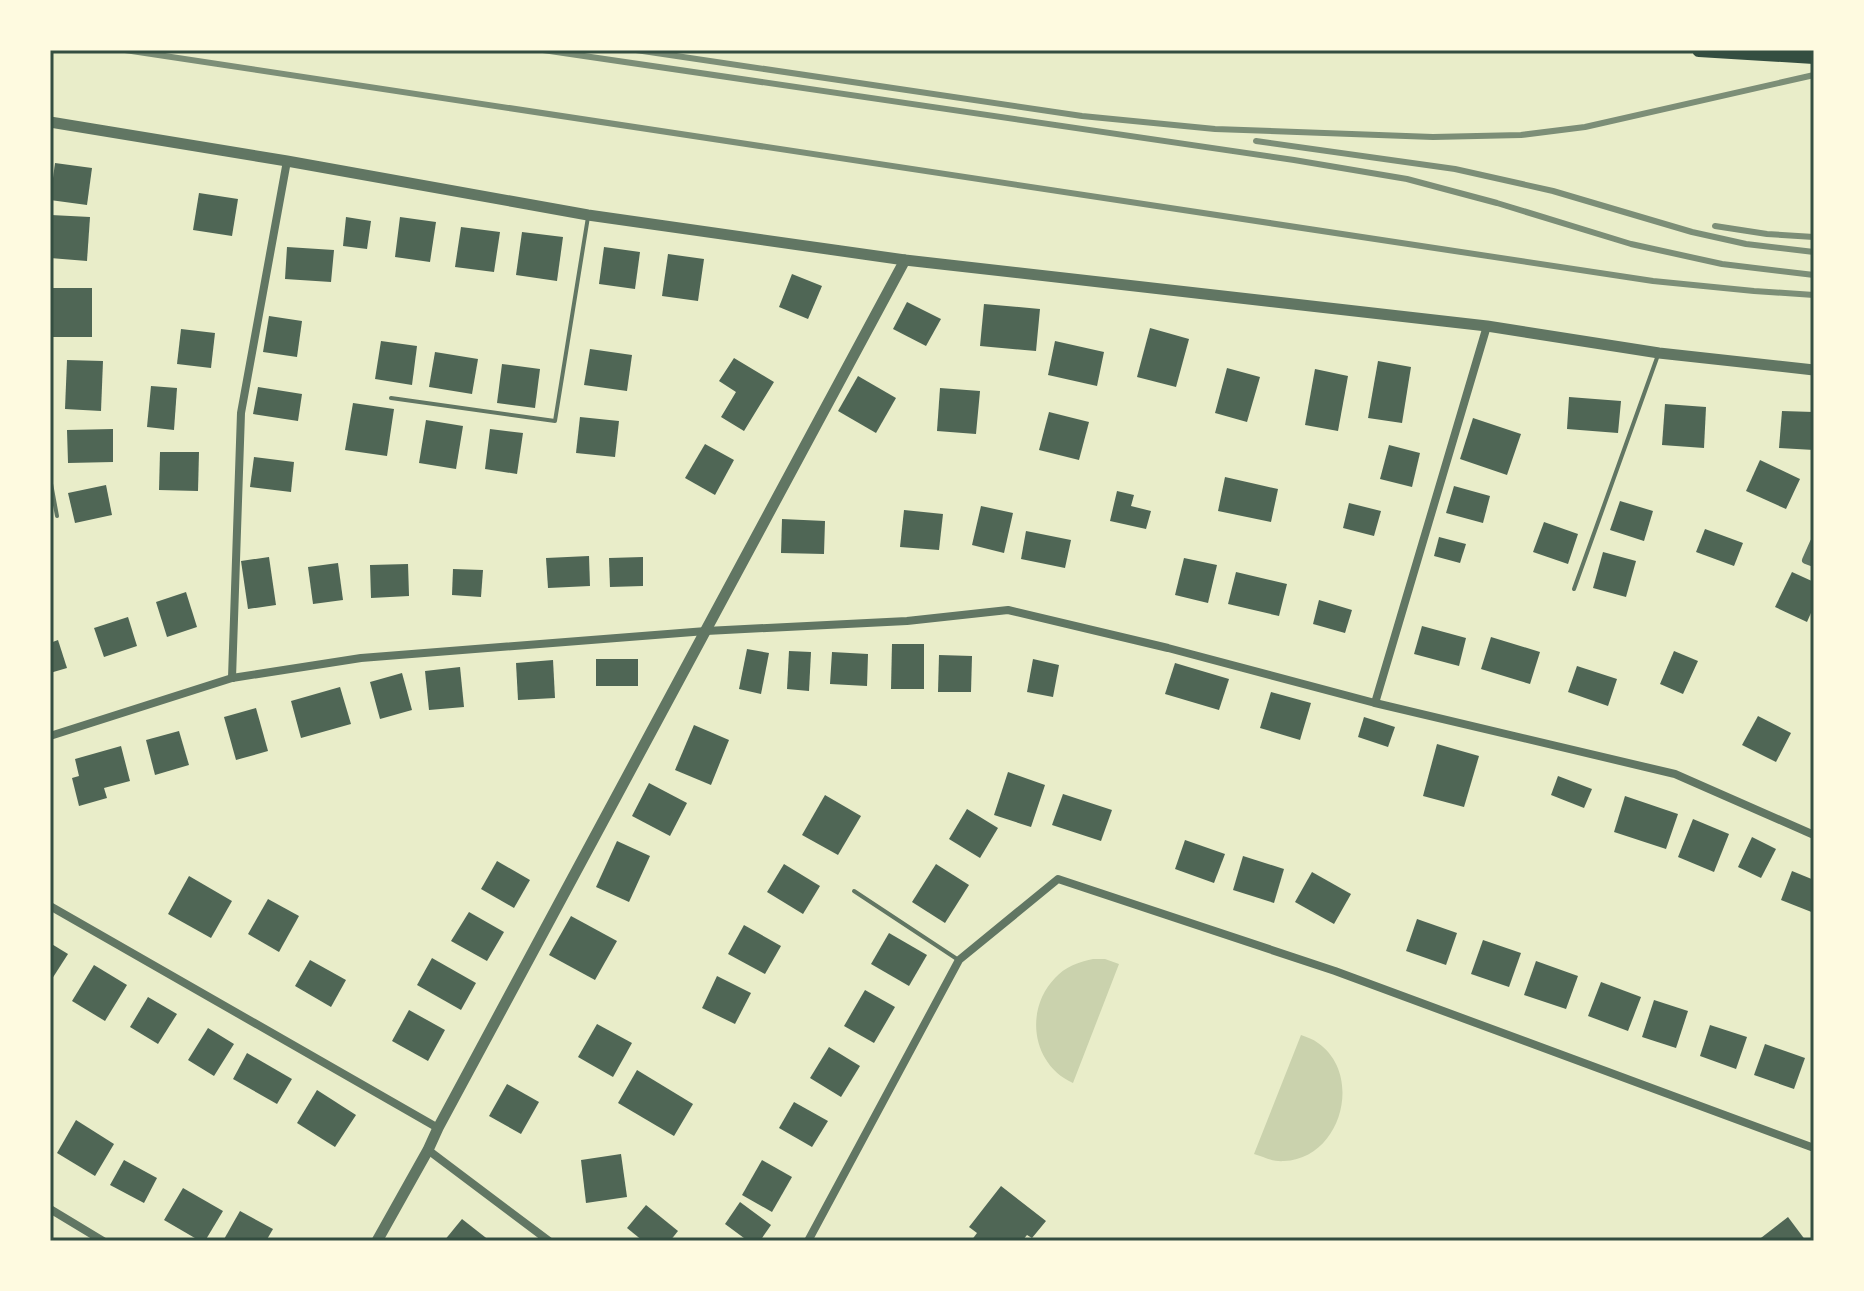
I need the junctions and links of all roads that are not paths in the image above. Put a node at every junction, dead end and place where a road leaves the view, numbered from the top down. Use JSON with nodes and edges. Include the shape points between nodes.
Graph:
{"nodes":[{"id":1,"x":1699,"y":50,"type":"edge"},
{"id":2,"x":1814,"y":57,"type":"edge"},
{"id":3,"x":50,"y":122,"type":"edge"},
{"id":4,"x":287,"y":161,"type":"junction"},
{"id":5,"x":588,"y":215,"type":"junction"},
{"id":6,"x":905,"y":260,"type":"junction"},
{"id":7,"x":1487,"y":326,"type":"junction"},
{"id":8,"x":1659,"y":353,"type":"junction"},
{"id":9,"x":1814,"y":370,"type":"edge"},
{"id":10,"x":391,"y":398,"type":"dead end"},
{"id":11,"x":50,"y":478,"type":"edge"},
{"id":12,"x":57,"y":516,"type":"dead end"},
{"id":13,"x":1814,"y":542,"type":"edge"},
{"id":14,"x":1814,"y":563,"type":"edge"},
{"id":15,"x":1574,"y":589,"type":"dead end"},
{"id":16,"x":706,"y":631,"type":"junction"},
{"id":17,"x":232,"y":678,"type":"junction"},
{"id":18,"x":1375,"y":703,"type":"junction"},
{"id":19,"x":50,"y":736,"type":"edge"},
{"id":20,"x":1814,"y":835,"type":"edge"},
{"id":21,"x":854,"y":891,"type":"dead end"},
{"id":22,"x":50,"y":906,"type":"edge"},
{"id":23,"x":959,"y":960,"type":"junction"},
{"id":24,"x":438,"y":1128,"type":"junction"},
{"id":25,"x":1814,"y":1148,"type":"edge"},
{"id":26,"x":428,"y":1150,"type":"junction"},
{"id":27,"x":50,"y":1209,"type":"edge"},
{"id":28,"x":544,"y":1239,"type":"edge"},
{"id":29,"x":103,"y":1241,"type":"edge"},
{"id":30,"x":377,"y":1241,"type":"edge"},
{"id":31,"x":808,"y":1241,"type":"edge"}],
"edges":[{"from":1,"to":2,"type":"highway"},
{"from":3,"to":4,"type":"street"},
{"from":4,"to":5,"type":"street"},
{"from":4,"to":17,"type":"street","via":[[241,413]]},
{"from":5,"to":6,"type":"street"},
{"from":5,"to":10,"type":"lane","via":[[555,421]]},
{"from":6,"to":7,"type":"street"},
{"from":6,"to":16,"type":"street"},
{"from":7,"to":8,"type":"street"},
{"from":7,"to":18,"type":"street"},
{"from":8,"to":9,"type":"street"},
{"from":8,"to":15,"type":"lane"},
{"from":11,"to":12,"type":"lane"},
{"from":13,"to":14,"type":"street","via":[[1806,560]]},
{"from":16,"to":17,"type":"street","via":[[361,658]]},
{"from":16,"to":18,"type":"street","via":[[1008,610]]},
{"from":16,"to":24,"type":"street"},
{"from":17,"to":19,"type":"street"},
{"from":18,"to":20,"type":"street","via":[[1675,774]]},
{"from":21,"to":23,"type":"lane"},
{"from":22,"to":24,"type":"street"},
{"from":23,"to":25,"type":"street","via":[[1058,879],[1335,971]]},
{"from":23,"to":31,"type":"street"},
{"from":24,"to":26,"type":"street"},
{"from":26,"to":28,"type":"street"},
{"from":26,"to":30,"type":"street"},
{"from":27,"to":29,"type":"street"}]}
